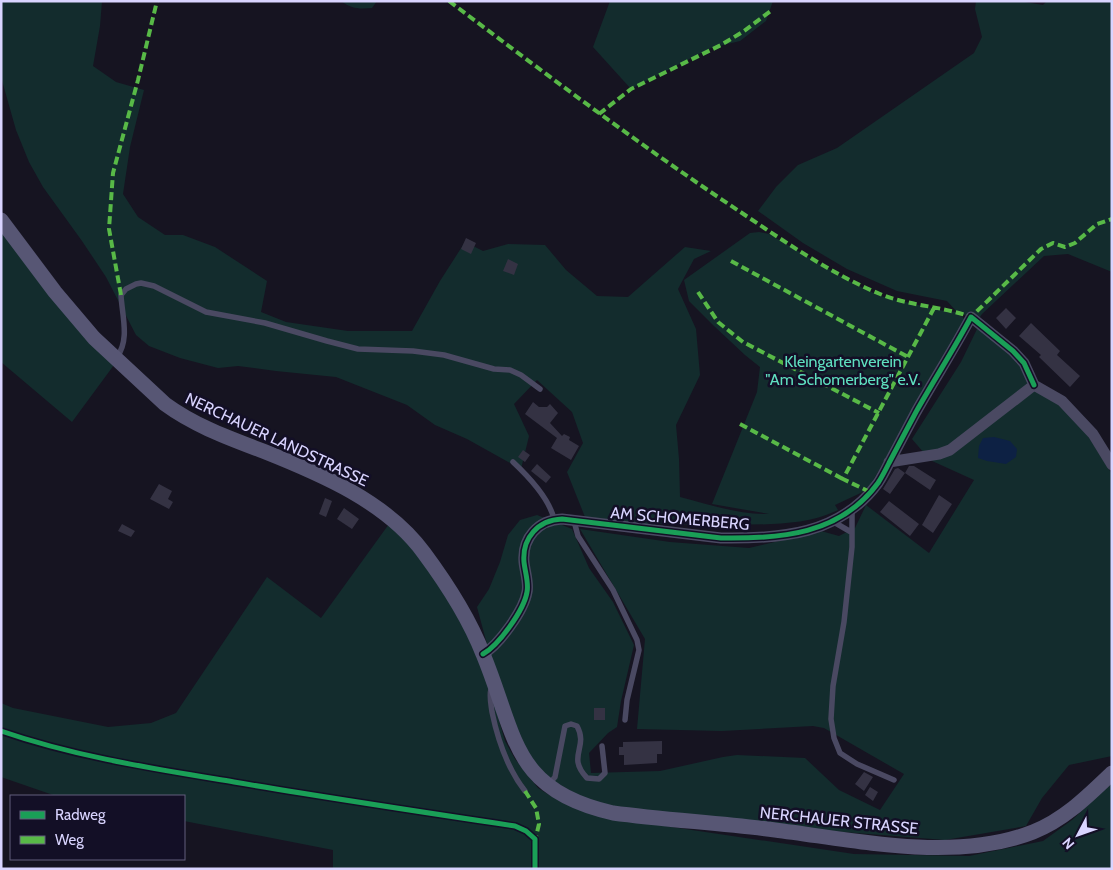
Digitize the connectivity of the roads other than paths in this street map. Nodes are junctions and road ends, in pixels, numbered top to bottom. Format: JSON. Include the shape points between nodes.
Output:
{"nodes":[{"id":1,"x":1,"y":220,"type":"edge"},
{"id":2,"x":116,"y":359,"type":"junction"},
{"id":3,"x":1034,"y":385,"type":"junction"},
{"id":4,"x":540,"y":389,"type":"dead end"},
{"id":5,"x":513,"y":462,"type":"dead end"},
{"id":6,"x":889,"y":462,"type":"junction"},
{"id":7,"x":1112,"y":465,"type":"edge"},
{"id":8,"x":852,"y":509,"type":"junction"},
{"id":9,"x":554,"y":520,"type":"junction"},
{"id":10,"x":574,"y":521,"type":"junction"},
{"id":11,"x":832,"y":521,"type":"junction"},
{"id":12,"x":851,"y":532,"type":"junction"},
{"id":13,"x":483,"y":654,"type":"junction"},
{"id":14,"x":496,"y":685,"type":"junction"},
{"id":15,"x":625,"y":720,"type":"dead end"},
{"id":16,"x":602,"y":746,"type":"dead end"},
{"id":17,"x":1112,"y":773,"type":"edge"},
{"id":18,"x":894,"y":780,"type":"dead end"},
{"id":19,"x":548,"y":786,"type":"junction"},
{"id":20,"x":525,"y":791,"type":"dead end"}],
"edges":[{"from":1,"to":2,"type":"main road","name":"NERCHAUER LANDSTRASSE","via":[[75,317]]},
{"from":2,"to":4,"type":"lane","via":[[125,333],[121,295],[126,289],[141,283],[154,286],[206,312],[265,323],[358,349],[444,355],[494,369],[510,370]]},
{"from":2,"to":13,"type":"main road","name":"NERCHAUER LANDSTRASSE","via":[[165,404],[193,422],[320,476],[357,495],[397,522],[437,570],[473,630]]},
{"from":3,"to":6,"type":"street","via":[[950,450]]},
{"from":3,"to":6,"type":"street","name":"AM SCHOMERBERG","via":[[1024,363],[1013,351],[971,317]]},
{"from":3,"to":7,"type":"street","via":[[1069,408],[1093,434]]},
{"from":5,"to":9,"type":"lane","via":[[546,501]]},
{"from":6,"to":8,"type":"street","name":"AM SCHOMERBERG","via":[[879,481]]},
{"from":8,"to":11,"type":"street","name":"AM SCHOMERBERG"},
{"from":8,"to":12,"type":"lane"},
{"from":9,"to":10,"type":"street","name":"AM SCHOMERBERG"},
{"from":9,"to":13,"type":"street","via":[[540,525],[526,543],[527,592],[500,640]]},
{"from":10,"to":11,"type":"street","name":"AM SCHOMERBERG","via":[[721,538],[785,536]]},
{"from":10,"to":15,"type":"lane","via":[[578,536],[613,590],[638,640],[639,650]]},
{"from":11,"to":12,"type":"lane"},
{"from":12,"to":18,"type":"lane","via":[[844,622],[833,686],[834,738],[840,753]]},
{"from":13,"to":14,"type":"main road","name":"NERCHAUER STRASSE"},
{"from":14,"to":19,"type":"main road","name":"NERCHAUER STRASSE","via":[[518,748],[531,769]]},
{"from":14,"to":20,"type":"lane","via":[[490,692],[496,735],[512,772]]},
{"from":16,"to":19,"type":"lane","via":[[605,773],[599,779],[587,778],[577,761],[582,735],[577,726],[565,726],[555,777]]},
{"from":17,"to":19,"type":"main road","name":"NERCHAUER STRASSE","via":[[1074,808],[1034,832],[994,842],[940,847],[853,841],[613,813],[592,808]]}]}
